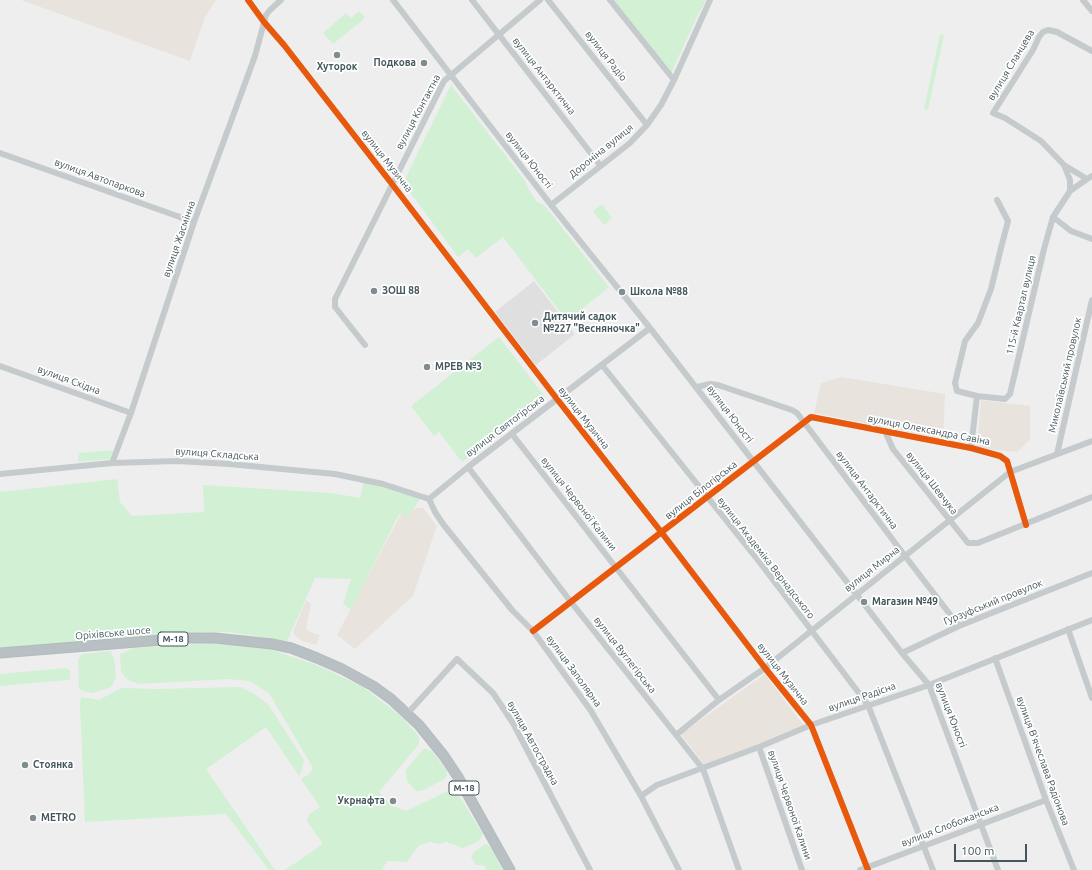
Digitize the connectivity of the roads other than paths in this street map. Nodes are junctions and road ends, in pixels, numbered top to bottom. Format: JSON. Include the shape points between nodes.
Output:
{"nodes":[{"id":1,"x":248,"y":0,"type":"edge"},
{"id":2,"x":281,"y":0,"type":"edge"},
{"id":3,"x":393,"y":0,"type":"edge"},
{"id":4,"x":472,"y":0,"type":"edge"},
{"id":5,"x":540,"y":0,"type":"edge"},
{"id":6,"x":548,"y":0,"type":"edge"},
{"id":7,"x":610,"y":0,"type":"edge"},
{"id":8,"x":710,"y":0,"type":"edge"},
{"id":9,"x":1082,"y":0,"type":"edge"},
{"id":10,"x":1092,"y":11,"type":"edge"},
{"id":11,"x":264,"y":22,"type":"junction"},
{"id":12,"x":499,"y":34,"type":"junction"},
{"id":13,"x":1092,"y":51,"type":"edge"},
{"id":14,"x":450,"y":74,"type":"junction"},
{"id":15,"x":674,"y":80,"type":"junction"},
{"id":16,"x":647,"y":125,"type":"junction"},
{"id":17,"x":0,"y":153,"type":"edge"},
{"id":18,"x":600,"y":165,"type":"junction"},
{"id":19,"x":1064,"y":165,"type":"junction"},
{"id":20,"x":1090,"y":177,"type":"edge"},
{"id":21,"x":392,"y":184,"type":"junction"},
{"id":22,"x":1070,"y":191,"type":"junction"},
{"id":23,"x":997,"y":200,"type":"dead end"},
{"id":24,"x":551,"y":205,"type":"junction"},
{"id":25,"x":1053,"y":217,"type":"junction"},
{"id":26,"x":194,"y":222,"type":"junction"},
{"id":27,"x":1092,"y":240,"type":"edge"},
{"id":28,"x":1092,"y":300,"type":"edge"},
{"id":29,"x":650,"y":328,"type":"junction"},
{"id":30,"x":365,"y":345,"type":"dead end"},
{"id":31,"x":602,"y":365,"type":"junction"},
{"id":32,"x":0,"y":366,"type":"edge"},
{"id":33,"x":697,"y":387,"type":"junction"},
{"id":34,"x":977,"y":396,"type":"junction"},
{"id":35,"x":557,"y":399,"type":"junction"},
{"id":36,"x":131,"y":413,"type":"junction"},
{"id":37,"x":804,"y":422,"type":"junction"},
{"id":38,"x":885,"y":431,"type":"junction"},
{"id":39,"x":512,"y":434,"type":"junction"},
{"id":40,"x":1092,"y":441,"type":"edge"},
{"id":41,"x":972,"y":448,"type":"junction"},
{"id":42,"x":1057,"y":454,"type":"junction"},
{"id":43,"x":754,"y":461,"type":"junction"},
{"id":44,"x":112,"y":463,"type":"junction"},
{"id":45,"x":468,"y":467,"type":"junction"},
{"id":46,"x":1010,"y":472,"type":"junction"},
{"id":47,"x":0,"y":474,"type":"edge"},
{"id":48,"x":707,"y":498,"type":"junction"},
{"id":49,"x":1092,"y":498,"type":"edge"},
{"id":50,"x":429,"y":499,"type":"junction"},
{"id":51,"x":950,"y":522,"type":"junction"},
{"id":52,"x":1026,"y":525,"type":"junction"},
{"id":53,"x":662,"y":533,"type":"junction"},
{"id":54,"x":904,"y":556,"type":"junction"},
{"id":55,"x":616,"y":568,"type":"junction"},
{"id":56,"x":1092,"y":572,"type":"edge"},
{"id":57,"x":857,"y":594,"type":"junction"},
{"id":58,"x":571,"y":602,"type":"junction"},
{"id":59,"x":1092,"y":620,"type":"edge"},
{"id":60,"x":959,"y":626,"type":"junction"},
{"id":61,"x":1068,"y":629,"type":"junction"},
{"id":62,"x":533,"y":631,"type":"junction"},
{"id":63,"x":811,"y":631,"type":"junction"},
{"id":64,"x":0,"y":653,"type":"edge"},
{"id":65,"x":902,"y":653,"type":"junction"},
{"id":66,"x":995,"y":658,"type":"junction"},
{"id":67,"x":765,"y":668,"type":"junction"},
{"id":68,"x":929,"y":684,"type":"junction"},
{"id":69,"x":1092,"y":698,"type":"edge"},
{"id":70,"x":719,"y":700,"type":"junction"},
{"id":71,"x":868,"y":704,"type":"junction"},
{"id":72,"x":407,"y":714,"type":"junction"},
{"id":73,"x":811,"y":725,"type":"junction"},
{"id":74,"x":676,"y":735,"type":"junction"},
{"id":75,"x":759,"y":747,"type":"junction"},
{"id":76,"x":703,"y":769,"type":"junction"},
{"id":77,"x":641,"y":796,"type":"junction"},
{"id":78,"x":1046,"y":800,"type":"junction"},
{"id":79,"x":981,"y":824,"type":"junction"},
{"id":80,"x":924,"y":846,"type":"junction"},
{"id":81,"x":865,"y":869,"type":"edge"},
{"id":82,"x":510,"y":870,"type":"edge"},
{"id":83,"x":590,"y":870,"type":"edge"},
{"id":84,"x":679,"y":870,"type":"edge"},
{"id":85,"x":739,"y":870,"type":"edge"},
{"id":86,"x":802,"y":870,"type":"edge"},
{"id":87,"x":933,"y":870,"type":"edge"},
{"id":88,"x":998,"y":870,"type":"edge"},
{"id":89,"x":1074,"y":870,"type":"edge"}],
"edges":[{"from":1,"to":11,"type":"street","name":"вулиця Музична"},
{"from":2,"to":11,"type":"street","name":"вулиця Жасмінна","via":[[266,15]]},
{"from":3,"to":14,"type":"street","name":"вулиця Юності"},
{"from":4,"to":12,"type":"street","name":"вулиця Антарктична"},
{"from":5,"to":12,"type":"street","name":"вулиця Контактна"},
{"from":6,"to":16,"type":"street","name":"вулиця Радіо"},
{"from":7,"to":15,"type":"street"},
{"from":8,"to":15,"type":"street","name":"Дороніна вулиця"},
{"from":9,"to":10,"type":"street"},
{"from":11,"to":21,"type":"street","name":"вулиця Музична"},
{"from":11,"to":26,"type":"street","name":"вулиця Жасмінна","via":[[255,56]]},
{"from":12,"to":14,"type":"street","name":"вулиця Контактна"},
{"from":12,"to":18,"type":"street","name":"вулиця Антарктична"},
{"from":13,"to":19,"type":"street","name":"вулиця Сланцева","via":[[1057,32],[1043,32],[993,113],[1041,141]]},
{"from":14,"to":21,"type":"street","name":"вулиця Контактна","via":[[444,80]]},
{"from":14,"to":24,"type":"street","name":"вулиця Юності"},
{"from":15,"to":16,"type":"street","name":"Дороніна вулиця"},
{"from":16,"to":18,"type":"street","name":"Дороніна вулиця","via":[[630,143]]},
{"from":17,"to":26,"type":"street","name":"вулиця Автопаркова"},
{"from":18,"to":24,"type":"street","name":"Дороніна вулиця"},
{"from":19,"to":20,"type":"street","name":"вулиця Сланцева"},
{"from":19,"to":22,"type":"street","via":[[1070,180]]},
{"from":20,"to":22,"type":"street","name":"115-й Квартал вулиця"},
{"from":21,"to":30,"type":"street","name":"вулиця Контактна","via":[[334,302],[335,307]]},
{"from":21,"to":35,"type":"street","name":"вулиця Музична"},
{"from":22,"to":25,"type":"street","name":"115-й Квартал вулиця"},
{"from":23,"to":34,"type":"street","name":"115-й Квартал вулиця","via":[[1008,221],[1002,248],[991,289],[978,323],[965,341],[955,383],[957,391]]},
{"from":24,"to":29,"type":"street","name":"вулиця Юності"},
{"from":25,"to":27,"type":"street","via":[[1071,231]]},
{"from":25,"to":34,"type":"street","name":"115-й Квартал вулиця","via":[[1010,394],[1005,399]]},
{"from":26,"to":36,"type":"street","name":"вулиця Жасмінна"},
{"from":28,"to":42,"type":"street","name":"Миколаївський провулок"},
{"from":29,"to":31,"type":"street","name":"вулиця Святогірська"},
{"from":29,"to":33,"type":"street","name":"вулиця Юності"},
{"from":31,"to":35,"type":"street","name":"вулиця Святогірська"},
{"from":31,"to":48,"type":"street","name":"вулиця Академіка Вернадського"},
{"from":32,"to":36,"type":"street","name":"вулиця Східна"},
{"from":33,"to":37,"type":"street","via":[[718,385],[792,410]]},
{"from":33,"to":43,"type":"street","name":"вулиця Юності"},
{"from":34,"to":41,"type":"street"},
{"from":35,"to":39,"type":"street","name":"вулиця Святогірська"},
{"from":35,"to":53,"type":"street","name":"вулиця Музична"},
{"from":36,"to":44,"type":"street","name":"вулиця Жасмінна"},
{"from":37,"to":38,"type":"street","name":"вулиця Олександра Савіна","via":[[811,417]]},
{"from":37,"to":43,"type":"street","name":"вулиця Білогірська"},
{"from":37,"to":54,"type":"street","name":"вулиця Антарктична"},
{"from":38,"to":41,"type":"street","name":"вулиця Олександра Савіна"},
{"from":38,"to":51,"type":"street","name":"вулиця Шевчука","via":[[893,449]]},
{"from":39,"to":45,"type":"street","name":"вулиця Святогірська"},
{"from":39,"to":55,"type":"street","name":"вулиця Червоної Калини"},
{"from":40,"to":42,"type":"street","name":"вулиця Мирна"},
{"from":41,"to":46,"type":"street","name":"вулиця Олександра Савіна","via":[[1000,456],[1007,461]]},
{"from":42,"to":46,"type":"street","name":"вулиця Мирна"},
{"from":43,"to":48,"type":"street","name":"вулиця Білогірська"},
{"from":43,"to":57,"type":"street","name":"вулиця Юності"},
{"from":44,"to":47,"type":"street","name":"вулиця Складська"},
{"from":44,"to":50,"type":"street","name":"вулиця Складська","via":[[177,461],[335,474],[383,484]]},
{"from":45,"to":50,"type":"street","name":"вулиця Святогірська"},
{"from":45,"to":58,"type":"street","name":"вулиця Вуглегірська"},
{"from":46,"to":51,"type":"street","name":"вулиця Мирна"},
{"from":46,"to":52,"type":"street","name":"вулиця Олександра Савіна"},
{"from":48,"to":53,"type":"street","name":"вулиця Білогірська"},
{"from":48,"to":63,"type":"street","name":"вулиця Академіка Вернадського"},
{"from":49,"to":52,"type":"street"},
{"from":50,"to":62,"type":"street","name":"вулиця Заполярна","via":[[442,524],[463,551]]},
{"from":51,"to":52,"type":"street","name":"вулиця Шевчука","via":[[968,543],[973,544]]},
{"from":51,"to":54,"type":"street","name":"вулиця Мирна"},
{"from":53,"to":55,"type":"street","name":"вулиця Білогірська"},
{"from":53,"to":67,"type":"street","name":"вулиця Музична"},
{"from":54,"to":57,"type":"street","name":"вулиця Мирна"},
{"from":54,"to":60,"type":"street","name":"вулиця Антарктична"},
{"from":55,"to":58,"type":"street","name":"вулиця Білогірська"},
{"from":55,"to":70,"type":"street","name":"вулиця Червоної Калини"},
{"from":56,"to":60,"type":"street","name":"Гурзуфський провулок"},
{"from":57,"to":63,"type":"street","name":"вулиця Мирна"},
{"from":57,"to":65,"type":"street","name":"вулиця Юності"},
{"from":58,"to":62,"type":"street","name":"вулиця Білогірська"},
{"from":58,"to":74,"type":"street","name":"вулиця Вуглегірська"},
{"from":59,"to":61,"type":"street","name":"вулиця Радісна"},
{"from":60,"to":65,"type":"street","name":"Гурзуфський провулок"},
{"from":61,"to":66,"type":"street","name":"вулиця Радісна"},
{"from":61,"to":69,"type":"street"},
{"from":62,"to":77,"type":"street","name":"вулиця Заполярна","via":[[591,711]]},
{"from":63,"to":67,"type":"street","name":"вулиця Мирна"},
{"from":63,"to":71,"type":"street","name":"вулиця Академіка Вернадського"},
{"from":64,"to":72,"type":"highway","name":"Оріхівське шосе","number":"М-18","via":[[187,638],[252,641],[291,648],[342,669],[373,686]]},
{"from":65,"to":68,"type":"street","name":"вулиця Юності"},
{"from":66,"to":68,"type":"street","name":"вулиця Радісна"},
{"from":66,"to":78,"type":"street","name":"вулиця В'ячеслава Радіонова"},
{"from":67,"to":70,"type":"street","name":"вулиця Мирна"},
{"from":67,"to":73,"type":"street","name":"вулиця Музична"},
{"from":68,"to":71,"type":"street","name":"вулиця Радісна"},
{"from":68,"to":79,"type":"street","name":"вулиця Юності"},
{"from":70,"to":74,"type":"street","name":"вулиця Мирна"},
{"from":71,"to":73,"type":"street","name":"вулиця Радісна"},
{"from":71,"to":80,"type":"street","name":"вулиця Академіка Вернадського"},
{"from":72,"to":82,"type":"highway","number":"М-18","via":[[429,737],[458,776]]},
{"from":72,"to":83,"type":"street","name":"вулиця Автострадна","via":[[457,659],[493,693],[513,722]]},
{"from":73,"to":75,"type":"street","name":"вулиця Радісна"},
{"from":73,"to":81,"type":"street","name":"вулиця Музична"},
{"from":74,"to":76,"type":"street","name":"вулиця Вуглегірська"},
{"from":75,"to":76,"type":"street","name":"вулиця Радісна"},
{"from":75,"to":86,"type":"street","name":"вулиця Червоної Калини"},
{"from":76,"to":77,"type":"street","name":"вулиця Радісна","via":[[657,786]]},
{"from":76,"to":85,"type":"street","name":"вулиця Вуглегірська"},
{"from":77,"to":84,"type":"street","name":"вулиця Заполярна"},
{"from":78,"to":79,"type":"street","name":"вулиця Слобожанська"},
{"from":78,"to":89,"type":"street","name":"вулиця В'ячеслава Радіонова"},
{"from":79,"to":80,"type":"street","name":"вулиця Слобожанська"},
{"from":79,"to":88,"type":"street","name":"вулиця Юності"},
{"from":80,"to":81,"type":"street","name":"вулиця Слобожанська"},
{"from":80,"to":87,"type":"street","name":"вулиця Академіка Вернадського"}]}
